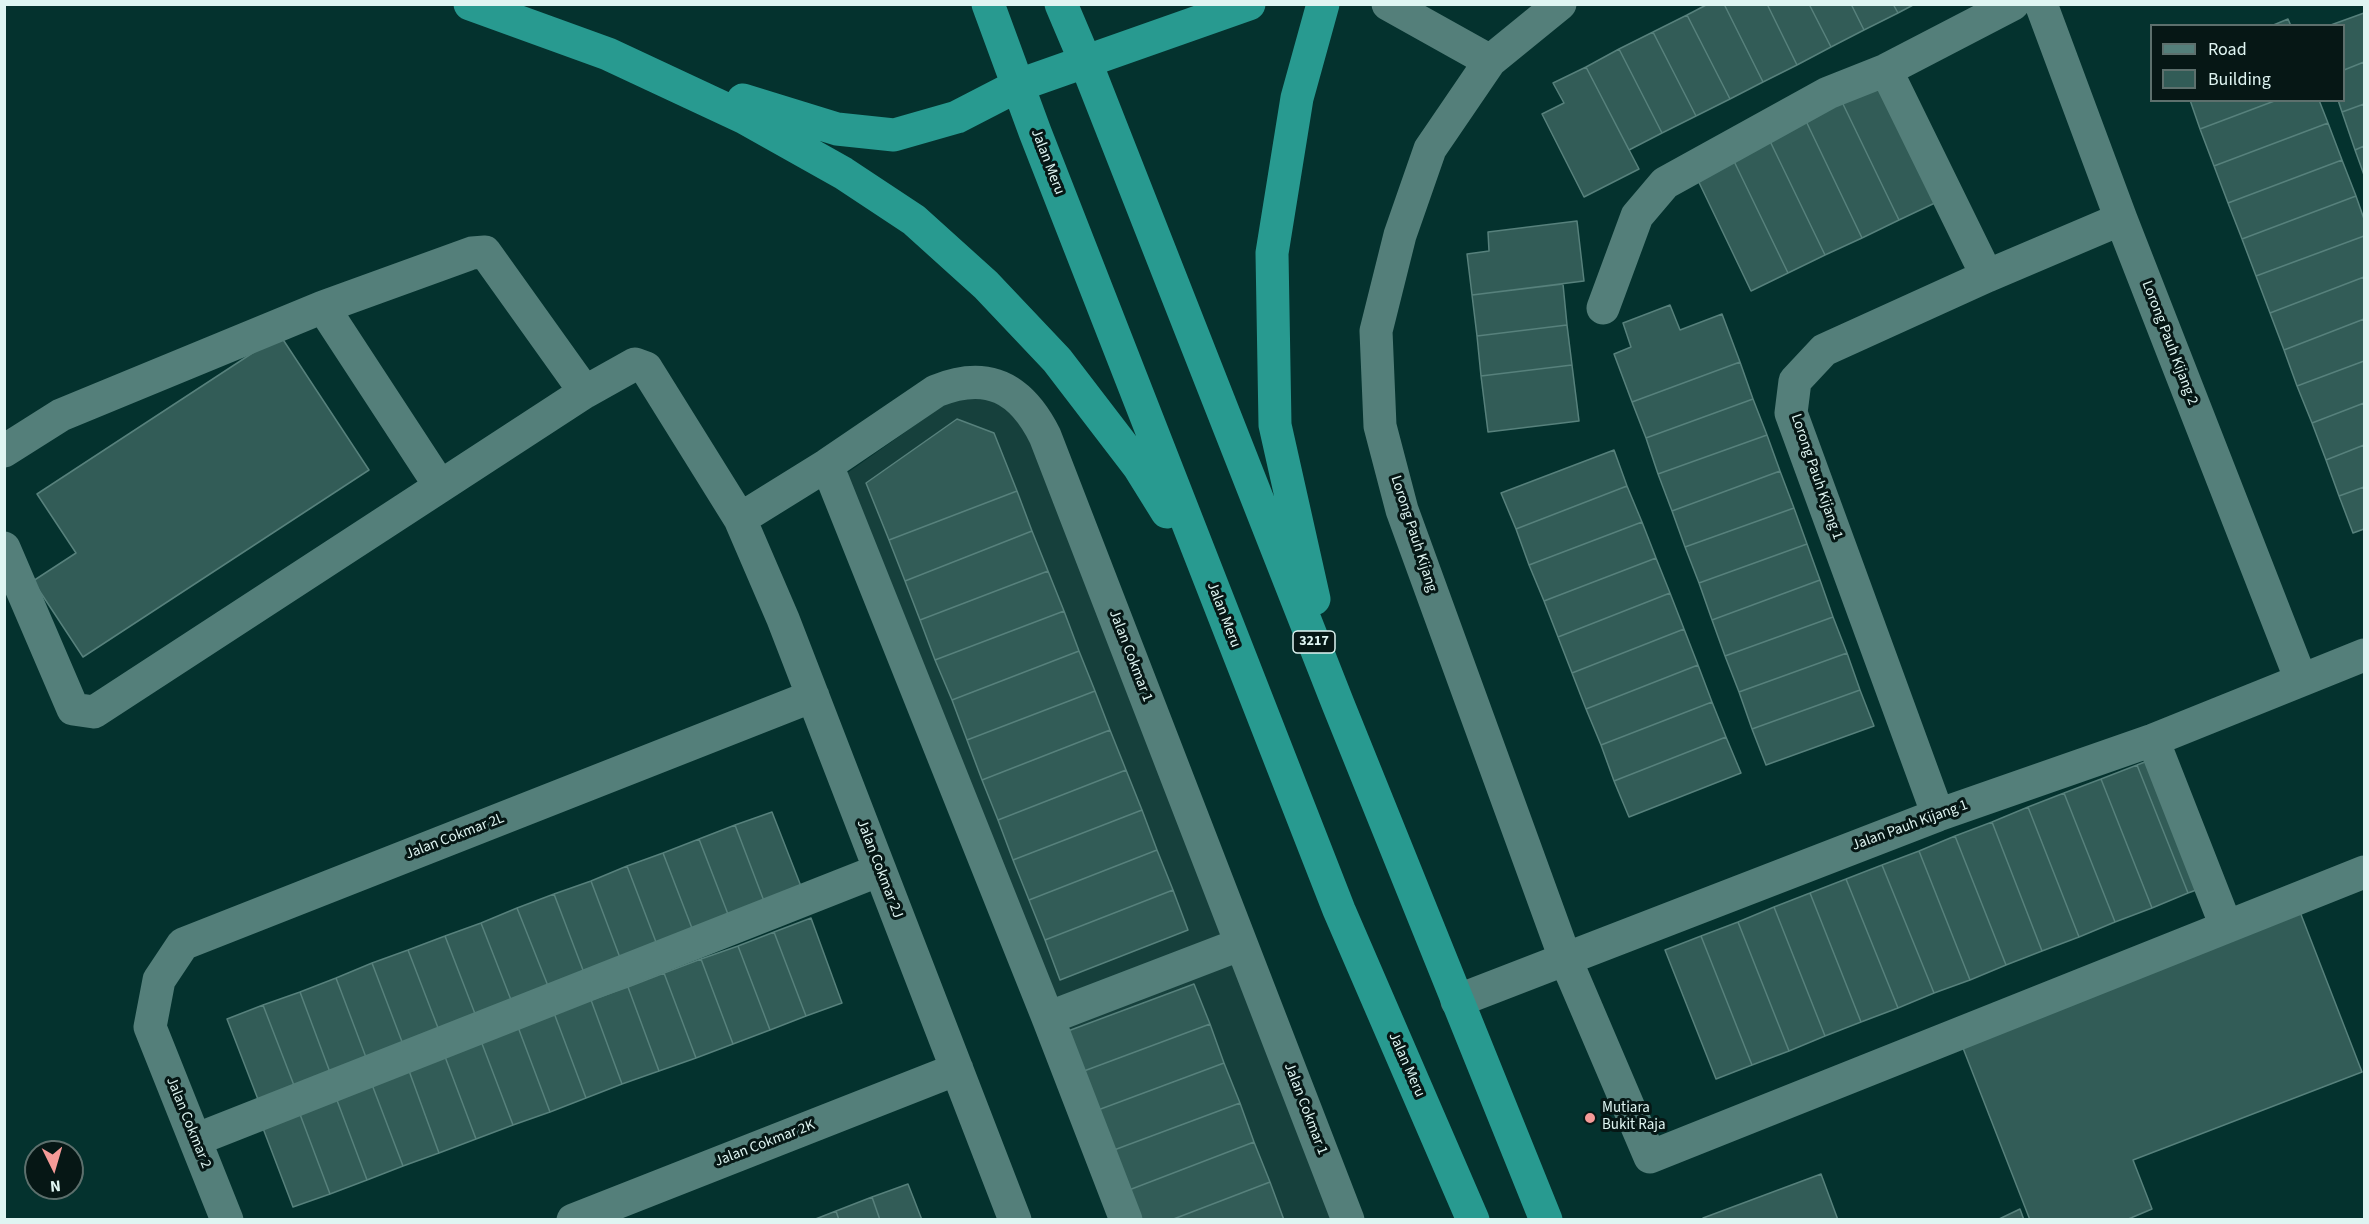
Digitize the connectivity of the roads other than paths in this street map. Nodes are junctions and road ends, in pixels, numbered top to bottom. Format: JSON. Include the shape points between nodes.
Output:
{"nodes":[{"id":1,"x":470,"y":4,"type":"edge"},
{"id":2,"x":988,"y":4,"type":"edge"},
{"id":3,"x":1061,"y":4,"type":"edge"},
{"id":4,"x":1249,"y":4,"type":"edge"},
{"id":5,"x":1323,"y":4,"type":"edge"},
{"id":6,"x":1388,"y":4,"type":"edge"},
{"id":7,"x":1560,"y":4,"type":"edge"},
{"id":8,"x":2013,"y":4,"type":"edge"},
{"id":9,"x":2041,"y":4,"type":"edge"},
{"id":10,"x":608,"y":54,"type":"junction"},
{"id":11,"x":1490,"y":61,"type":"junction"},
{"id":12,"x":1086,"y":63,"type":"junction"},
{"id":13,"x":1886,"y":70,"type":"junction"},
{"id":14,"x":1019,"y":86,"type":"junction"},
{"id":15,"x":2121,"y":219,"type":"junction"},
{"id":16,"x":1987,"y":276,"type":"junction"},
{"id":17,"x":322,"y":307,"type":"junction"},
{"id":18,"x":1603,"y":308,"type":"dead end"},
{"id":19,"x":585,"y":392,"type":"junction"},
{"id":20,"x":4,"y":451,"type":"edge"},
{"id":21,"x":827,"y":465,"type":"junction"},
{"id":22,"x":440,"y":486,"type":"junction"},
{"id":23,"x":740,"y":519,"type":"junction"},
{"id":24,"x":4,"y":548,"type":"edge"},
{"id":25,"x":1210,"y":583,"type":"junction"},
{"id":26,"x":2364,"y":655,"type":"edge"},
{"id":27,"x":2301,"y":680,"type":"junction"},
{"id":28,"x":813,"y":696,"type":"junction"},
{"id":29,"x":1338,"y":704,"type":"junction"},
{"id":30,"x":2153,"y":740,"type":"junction"},
{"id":31,"x":1938,"y":815,"type":"junction"},
{"id":32,"x":880,"y":870,"type":"junction"},
{"id":33,"x":2364,"y":872,"type":"edge"},
{"id":34,"x":2226,"y":926,"type":"junction"},
{"id":35,"x":1241,"y":944,"type":"junction"},
{"id":36,"x":1565,"y":958,"type":"junction"},
{"id":37,"x":1457,"y":1001,"type":"junction"},
{"id":38,"x":1048,"y":1018,"type":"junction"},
{"id":39,"x":150,"y":1027,"type":"joint"},
{"id":40,"x":957,"y":1069,"type":"junction"},
{"id":41,"x":195,"y":1140,"type":"junction"},
{"id":42,"x":227,"y":1220,"type":"edge"},
{"id":43,"x":573,"y":1220,"type":"edge"},
{"id":44,"x":1015,"y":1220,"type":"edge"},
{"id":45,"x":1126,"y":1220,"type":"edge"},
{"id":46,"x":1348,"y":1220,"type":"edge"},
{"id":47,"x":1473,"y":1220,"type":"edge"},
{"id":48,"x":1546,"y":1220,"type":"edge"}],
"edges":[{"from":1,"to":10,"type":"highway"},
{"from":2,"to":14,"type":"highway","name":"Jalan Meru"},
{"from":3,"to":12,"type":"highway","number":"3217"},
{"from":4,"to":12,"type":"highway"},
{"from":5,"to":29,"type":"highway","via":[[1297,98],[1272,253],[1275,424]]},
{"from":6,"to":11,"type":"street"},
{"from":7,"to":11,"type":"street","name":"Lorong Pauh Kijang"},
{"from":8,"to":13,"type":"street"},
{"from":9,"to":15,"type":"street","name":"Lorong Pauh Kijang 2"},
{"from":10,"to":14,"type":"highway","via":[[837,129],[894,135],[957,117]]},
{"from":10,"to":25,"type":"highway","via":[[745,118],[843,173],[914,220],[986,285],[1058,360],[1139,467]]},
{"from":11,"to":36,"type":"street","name":"Lorong Pauh Kijang","via":[[1431,149],[1400,235],[1376,331],[1380,426],[1402,510]]},
{"from":12,"to":14,"type":"highway"},
{"from":12,"to":29,"type":"highway","number":"3217"},
{"from":13,"to":16,"type":"street"},
{"from":13,"to":18,"type":"street","via":[[1828,93],[1665,183],[1637,216]]},
{"from":14,"to":25,"type":"highway","name":"Jalan Meru"},
{"from":15,"to":16,"type":"street","name":"Lorong Pauh Kijang 1"},
{"from":15,"to":27,"type":"street","name":"Lorong Pauh Kijang 2"},
{"from":16,"to":31,"type":"street","name":"Lorong Pauh Kijang 1","via":[[1824,350],[1795,381],[1791,413]]},
{"from":17,"to":19,"type":"street","via":[[472,253],[485,252]]},
{"from":17,"to":20,"type":"street","via":[[61,415]]},
{"from":17,"to":22,"type":"street"},
{"from":19,"to":22,"type":"street","name":"Jalan Cokmar 2J"},
{"from":19,"to":23,"type":"street","name":"Jalan Cokmar 2J","via":[[635,364],[646,368]]},
{"from":21,"to":23,"type":"street","name":"Jalan Cokmar 1"},
{"from":21,"to":35,"type":"street","name":"Jalan Cokmar 1","via":[[936,391],[951,385],[995,383],[1025,404],[1045,435]]},
{"from":21,"to":38,"type":"street"},
{"from":22,"to":24,"type":"street","name":"Jalan Cokmar 2J","via":[[94,712],[73,709]]},
{"from":23,"to":28,"type":"street","name":"Jalan Cokmar 2J"},
{"from":25,"to":47,"type":"highway","name":"Jalan Meru","via":[[1339,910]]},
{"from":26,"to":27,"type":"street","name":"Jalan Pauh Kijang 1"},
{"from":27,"to":30,"type":"street","name":"Jalan Pauh Kijang 1"},
{"from":28,"to":32,"type":"street","name":"Jalan Cokmar 2J"},
{"from":28,"to":39,"type":"street","name":"Jalan Cokmar 2L","via":[[183,944],[159,980]]},
{"from":29,"to":37,"type":"highway","number":"3217"},
{"from":30,"to":31,"type":"street","name":"Jalan Pauh Kijang 1"},
{"from":30,"to":34,"type":"street"},
{"from":31,"to":36,"type":"street","name":"Jalan Pauh Kijang 1"},
{"from":32,"to":40,"type":"street","name":"Jalan Cokmar 2J"},
{"from":32,"to":41,"type":"street"},
{"from":33,"to":34,"type":"street"},
{"from":34,"to":36,"type":"street","name":"Lorong Pauh Kijang","via":[[1650,1156]]},
{"from":35,"to":38,"type":"street"},
{"from":35,"to":46,"type":"street","name":"Jalan Cokmar 1"},
{"from":36,"to":37,"type":"street","name":"Jalan Pauh Kijang 1"},
{"from":37,"to":48,"type":"highway","number":"3217"},
{"from":38,"to":45,"type":"street"},
{"from":39,"to":41,"type":"street","name":"Jalan Cokmar 2"},
{"from":40,"to":43,"type":"street","name":"Jalan Cokmar 2K"},
{"from":40,"to":44,"type":"street","name":"Jalan Cokmar 2J"},
{"from":41,"to":42,"type":"street","name":"Jalan Cokmar 2"}]}
